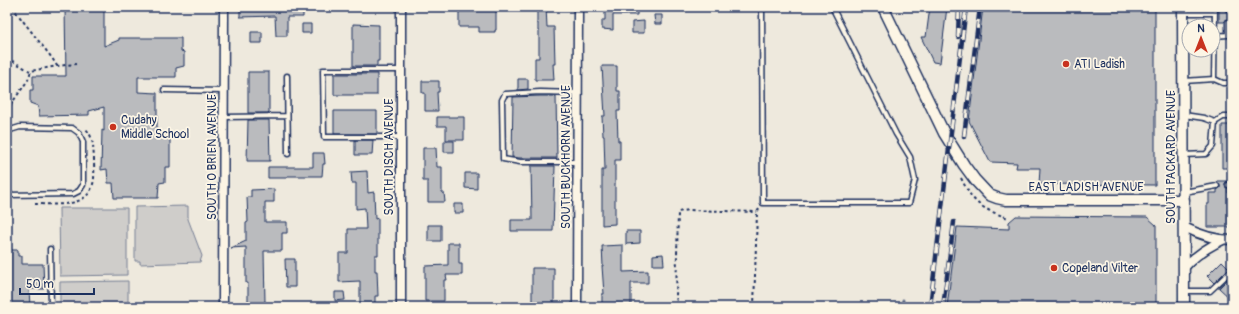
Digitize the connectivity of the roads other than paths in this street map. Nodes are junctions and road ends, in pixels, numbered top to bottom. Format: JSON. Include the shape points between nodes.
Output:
{"nodes":[{"id":1,"x":224,"y":7,"type":"edge"},
{"id":2,"x":401,"y":7,"type":"edge"},
{"id":3,"x":578,"y":7,"type":"edge"},
{"id":4,"x":762,"y":7,"type":"edge"},
{"id":5,"x":832,"y":7,"type":"edge"},
{"id":6,"x":883,"y":7,"type":"edge"},
{"id":7,"x":1215,"y":7,"type":"edge"},
{"id":8,"x":1183,"y":10,"type":"edge"},
{"id":9,"x":1215,"y":13,"type":"junction"},
{"id":10,"x":1215,"y":18,"type":"edge"},
{"id":11,"x":1228,"y":22,"type":"dead end"},
{"id":12,"x":1221,"y":36,"type":"edge"},
{"id":13,"x":1184,"y":58,"type":"edge"},
{"id":14,"x":1214,"y":58,"type":"edge"},
{"id":15,"x":401,"y":70,"type":"junction"},
{"id":16,"x":287,"y":76,"type":"dead end"},
{"id":17,"x":1214,"y":79,"type":"junction"},
{"id":18,"x":1183,"y":81,"type":"junction"},
{"id":19,"x":1232,"y":83,"type":"edge"},
{"id":20,"x":164,"y":90,"type":"dead end"},
{"id":21,"x":224,"y":91,"type":"junction"},
{"id":22,"x":578,"y":93,"type":"junction"},
{"id":23,"x":1183,"y":115,"type":"junction"},
{"id":24,"x":287,"y":116,"type":"junction"},
{"id":25,"x":224,"y":117,"type":"junction"},
{"id":26,"x":1232,"y":117,"type":"edge"},
{"id":27,"x":1215,"y":122,"type":"junction"},
{"id":28,"x":7,"y":131,"type":"edge"},
{"id":29,"x":401,"y":137,"type":"junction"},
{"id":30,"x":288,"y":154,"type":"dead end"},
{"id":31,"x":1184,"y":155,"type":"junction"},
{"id":32,"x":577,"y":162,"type":"junction"},
{"id":33,"x":1217,"y":186,"type":"dead end"},
{"id":34,"x":7,"y":195,"type":"edge"},
{"id":35,"x":1184,"y":196,"type":"junction"},
{"id":36,"x":1184,"y":227,"type":"junction"},
{"id":37,"x":1228,"y":240,"type":"edge"},
{"id":38,"x":50,"y":249,"type":"dead end"},
{"id":39,"x":1184,"y":268,"type":"junction"},
{"id":40,"x":1232,"y":270,"type":"edge"},
{"id":41,"x":1184,"y":291,"type":"junction"},
{"id":42,"x":51,"y":307,"type":"edge"},
{"id":43,"x":223,"y":307,"type":"edge"},
{"id":44,"x":401,"y":307,"type":"edge"},
{"id":45,"x":578,"y":307,"type":"edge"},
{"id":46,"x":1184,"y":307,"type":"edge"}],
"edges":[{"from":1,"to":21,"type":"street","name":"SOUTH O BRIEN AVENUE"},
{"from":2,"to":15,"type":"street","name":"SOUTH DISCH AVENUE"},
{"from":3,"to":22,"type":"street","name":"SOUTH BUCKHORN AVENUE"},
{"from":4,"to":5,"type":"lane","via":[[763,203],[909,203],[915,180],[910,157]]},
{"from":6,"to":35,"type":"street","name":"EAST LADISH AVENUE","via":[[944,133],[975,180],[989,195],[1006,200]]},
{"from":7,"to":9,"type":"lane"},
{"from":8,"to":9,"type":"lane"},
{"from":9,"to":10,"type":"lane"},
{"from":11,"to":12,"type":"lane","via":[[1228,35]]},
{"from":13,"to":18,"type":"street","name":"SOUTH PACKARD AVENUE"},
{"from":14,"to":17,"type":"lane"},
{"from":15,"to":29,"type":"street","name":"SOUTH DISCH AVENUE"},
{"from":15,"to":29,"type":"lane","via":[[324,70],[324,137]]},
{"from":16,"to":24,"type":"lane"},
{"from":17,"to":18,"type":"lane"},
{"from":17,"to":19,"type":"lane"},
{"from":18,"to":23,"type":"street","name":"SOUTH PACKARD AVENUE"},
{"from":20,"to":21,"type":"lane"},
{"from":21,"to":25,"type":"street","name":"SOUTH O BRIEN AVENUE"},
{"from":22,"to":32,"type":"street","name":"SOUTH BUCKHORN AVENUE"},
{"from":22,"to":32,"type":"lane","via":[[505,94],[502,100],[503,159],[520,162]]},
{"from":23,"to":27,"type":"lane"},
{"from":23,"to":31,"type":"street","name":"SOUTH PACKARD AVENUE"},
{"from":24,"to":25,"type":"lane"},
{"from":24,"to":30,"type":"lane"},
{"from":25,"to":43,"type":"street","name":"SOUTH O BRIEN AVENUE"},
{"from":26,"to":27,"type":"lane","via":[[1223,117]]},
{"from":27,"to":31,"type":"lane","via":[[1213,146],[1206,154]]},
{"from":28,"to":34,"type":"lane","via":[[20,127],[72,128],[79,133],[83,142],[83,185],[73,194]]},
{"from":29,"to":44,"type":"street","name":"SOUTH DISCH AVENUE"},
{"from":31,"to":35,"type":"street","name":"SOUTH PACKARD AVENUE"},
{"from":32,"to":45,"type":"street","name":"SOUTH BUCKHORN AVENUE"},
{"from":33,"to":35,"type":"lane"},
{"from":35,"to":36,"type":"street","name":"SOUTH PACKARD AVENUE"},
{"from":36,"to":37,"type":"street","via":[[1200,234]]},
{"from":36,"to":39,"type":"street","name":"SOUTH PACKARD AVENUE"},
{"from":37,"to":39,"type":"street","via":[[1202,251]]},
{"from":38,"to":42,"type":"lane"},
{"from":39,"to":41,"type":"street","name":"SOUTH PACKARD AVENUE"},
{"from":40,"to":41,"type":"lane","via":[[1210,291]]},
{"from":41,"to":46,"type":"street","name":"SOUTH PACKARD AVENUE"}]}
